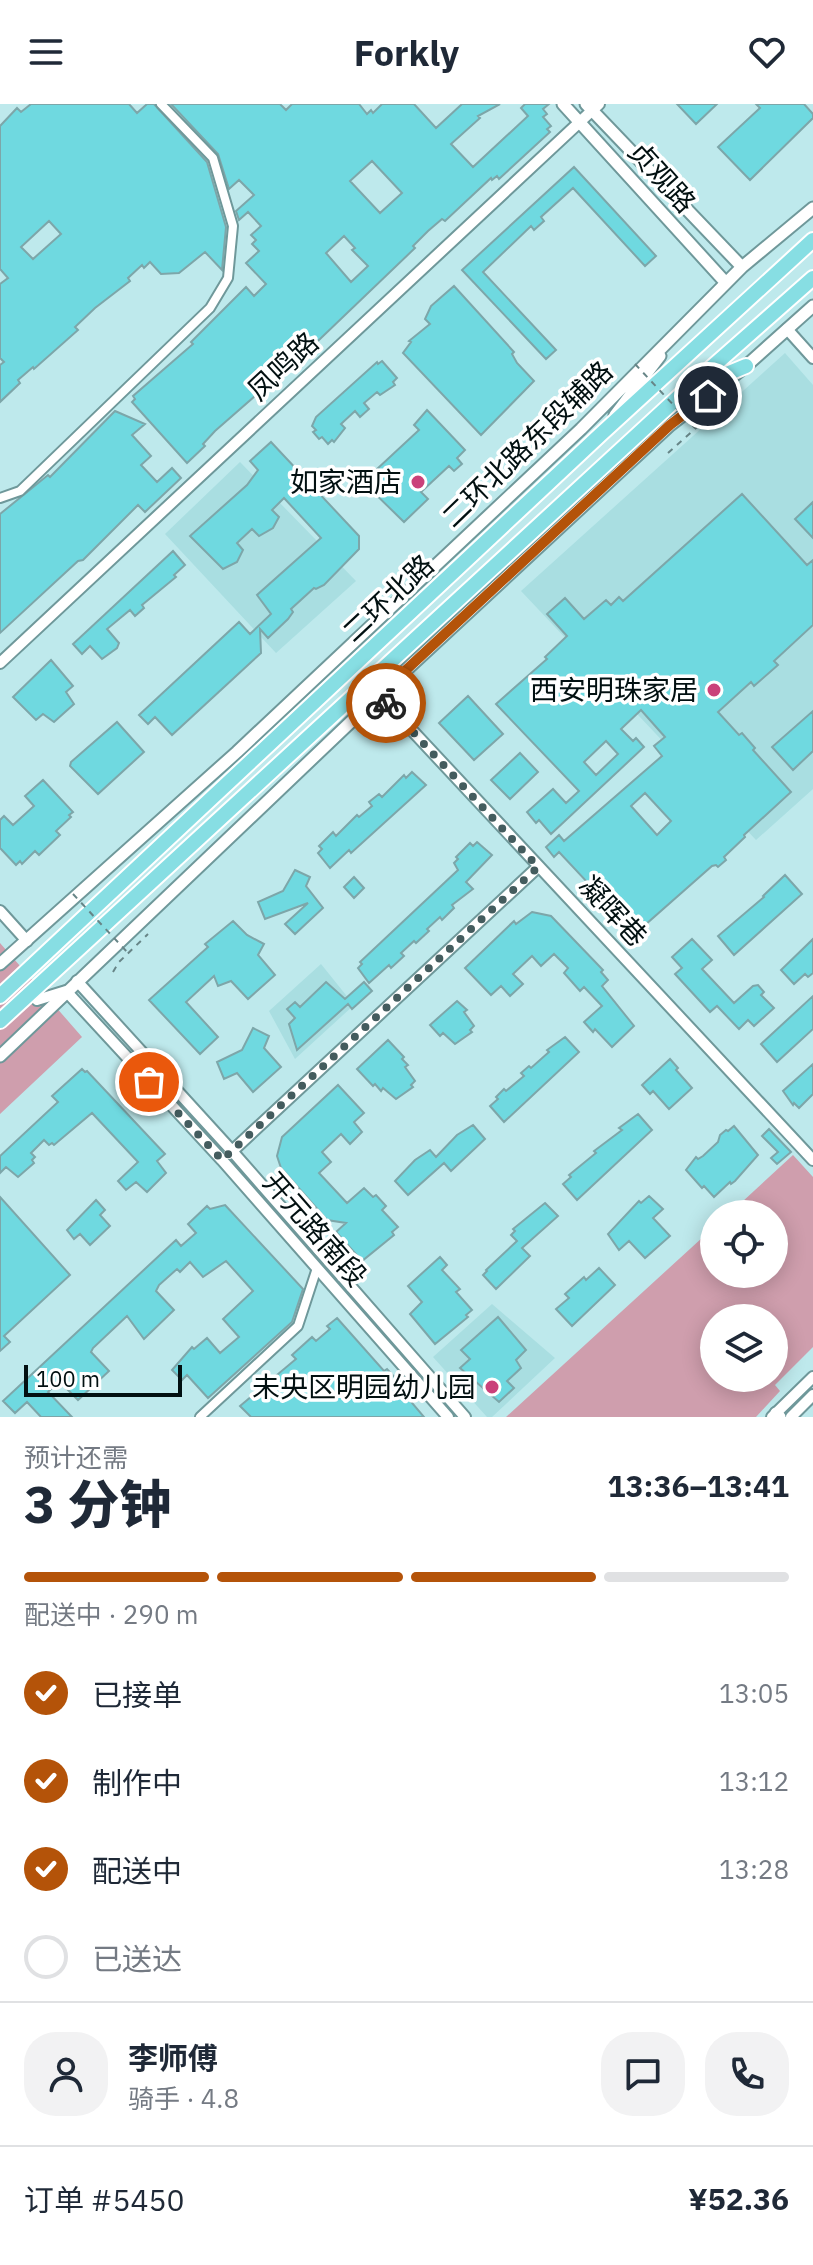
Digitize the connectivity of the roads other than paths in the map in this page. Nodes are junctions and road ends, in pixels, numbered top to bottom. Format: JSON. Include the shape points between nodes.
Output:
{"nodes":[{"id":1,"x":161,"y":104,"type":"edge"},
{"id":2,"x":563,"y":104,"type":"edge"},
{"id":3,"x":592,"y":106,"type":"edge"},
{"id":4,"x":580,"y":122,"type":"junction"},
{"id":5,"x":813,"y":209,"type":"edge"},
{"id":6,"x":813,"y":240,"type":"edge"},
{"id":7,"x":742,"y":267,"type":"junction"},
{"id":8,"x":813,"y":278,"type":"edge"},
{"id":9,"x":726,"y":283,"type":"junction"},
{"id":10,"x":813,"y":306,"type":"edge"},
{"id":11,"x":682,"y":327,"type":"junction"},
{"id":12,"x":787,"y":329,"type":"junction"},
{"id":13,"x":813,"y":358,"type":"edge"},
{"id":14,"x":746,"y":366,"type":"junction"},
{"id":15,"x":686,"y":390,"type":"junction"},
{"id":16,"x":601,"y":434,"type":"junction"},
{"id":17,"x":0,"y":498,"type":"edge"},
{"id":18,"x":0,"y":663,"type":"edge"},
{"id":19,"x":379,"y":695,"type":"junction"},
{"id":20,"x":538,"y":867,"type":"junction"},
{"id":21,"x":0,"y":911,"type":"edge"},
{"id":22,"x":27,"y":941,"type":"junction"},
{"id":23,"x":68,"y":957,"type":"junction"},
{"id":24,"x":0,"y":964,"type":"edge"},
{"id":25,"x":77,"y":981,"type":"junction"},
{"id":26,"x":66,"y":991,"type":"junction"},
{"id":27,"x":0,"y":996,"type":"edge"},
{"id":28,"x":37,"y":1000,"type":"junction"},
{"id":29,"x":0,"y":1021,"type":"edge"},
{"id":30,"x":0,"y":1035,"type":"edge"},
{"id":31,"x":0,"y":1056,"type":"edge"},
{"id":32,"x":232,"y":1151,"type":"junction"},
{"id":33,"x":222,"y":1160,"type":"junction"},
{"id":34,"x":813,"y":1160,"type":"edge"},
{"id":35,"x":317,"y":1268,"type":"junction"},
{"id":36,"x":813,"y":1377,"type":"edge"},
{"id":37,"x":813,"y":1395,"type":"edge"},
{"id":38,"x":776,"y":1416,"type":"edge"},
{"id":39,"x":200,"y":1417,"type":"edge"},
{"id":40,"x":448,"y":1417,"type":"edge"},
{"id":41,"x":465,"y":1417,"type":"edge"},
{"id":42,"x":791,"y":1417,"type":"edge"}],
"edges":[{"from":1,"to":17,"type":"street","via":[[213,158],[233,226],[228,278],[210,308],[20,491]]},
{"from":2,"to":4,"type":"main road","name":"贞观路"},
{"from":3,"to":4,"type":"street","name":"凤鸣路"},
{"from":3,"to":7,"type":"main road","name":"贞观路"},
{"from":4,"to":9,"type":"main road","name":"贞观路"},
{"from":4,"to":18,"type":"street","name":"凤鸣路"},
{"from":5,"to":7,"type":"main road","name":"二环北路东段辅路"},
{"from":6,"to":16,"type":"highway","name":"二环北路"},
{"from":7,"to":9,"type":"main road","name":"二环北路东段辅路"},
{"from":8,"to":15,"type":"highway","name":"二环北路"},
{"from":9,"to":11,"type":"main road","name":"二环北路东段辅路"},
{"from":10,"to":12,"type":"main road"},
{"from":11,"to":16,"type":"main road"},
{"from":11,"to":22,"type":"main road","name":"二环北路东段辅路","via":[[295,699]]},
{"from":12,"to":13,"type":"street"},
{"from":12,"to":14,"type":"main road"},
{"from":14,"to":15,"type":"highway"},
{"from":14,"to":19,"type":"main road","via":[[670,425]]},
{"from":15,"to":23,"type":"highway","name":"二环北路"},
{"from":16,"to":27,"type":"highway","name":"二环北路"},
{"from":19,"to":20,"type":"street","name":"凝晖巷"},
{"from":19,"to":25,"type":"main road"},
{"from":20,"to":32,"type":"street"},
{"from":20,"to":34,"type":"street","name":"凝晖巷"},
{"from":21,"to":22,"type":"street"},
{"from":22,"to":24,"type":"main road","name":"二环北路东段辅路"},
{"from":23,"to":28,"type":"highway"},
{"from":23,"to":29,"type":"highway","name":"二环北路"},
{"from":25,"to":26,"type":"main road"},
{"from":25,"to":32,"type":"street","name":"开元路南段"},
{"from":26,"to":28,"type":"street"},
{"from":26,"to":31,"type":"main road"},
{"from":26,"to":33,"type":"street","name":"开元路南段"},
{"from":28,"to":30,"type":"highway"},
{"from":32,"to":33,"type":"street"},
{"from":32,"to":41,"type":"street","name":"开元路南段"},
{"from":33,"to":35,"type":"street","name":"开元路南段"},
{"from":35,"to":39,"type":"street","via":[[298,1326]]},
{"from":35,"to":40,"type":"street","name":"开元路南段"},
{"from":36,"to":38,"type":"street"},
{"from":37,"to":42,"type":"street"}]}
